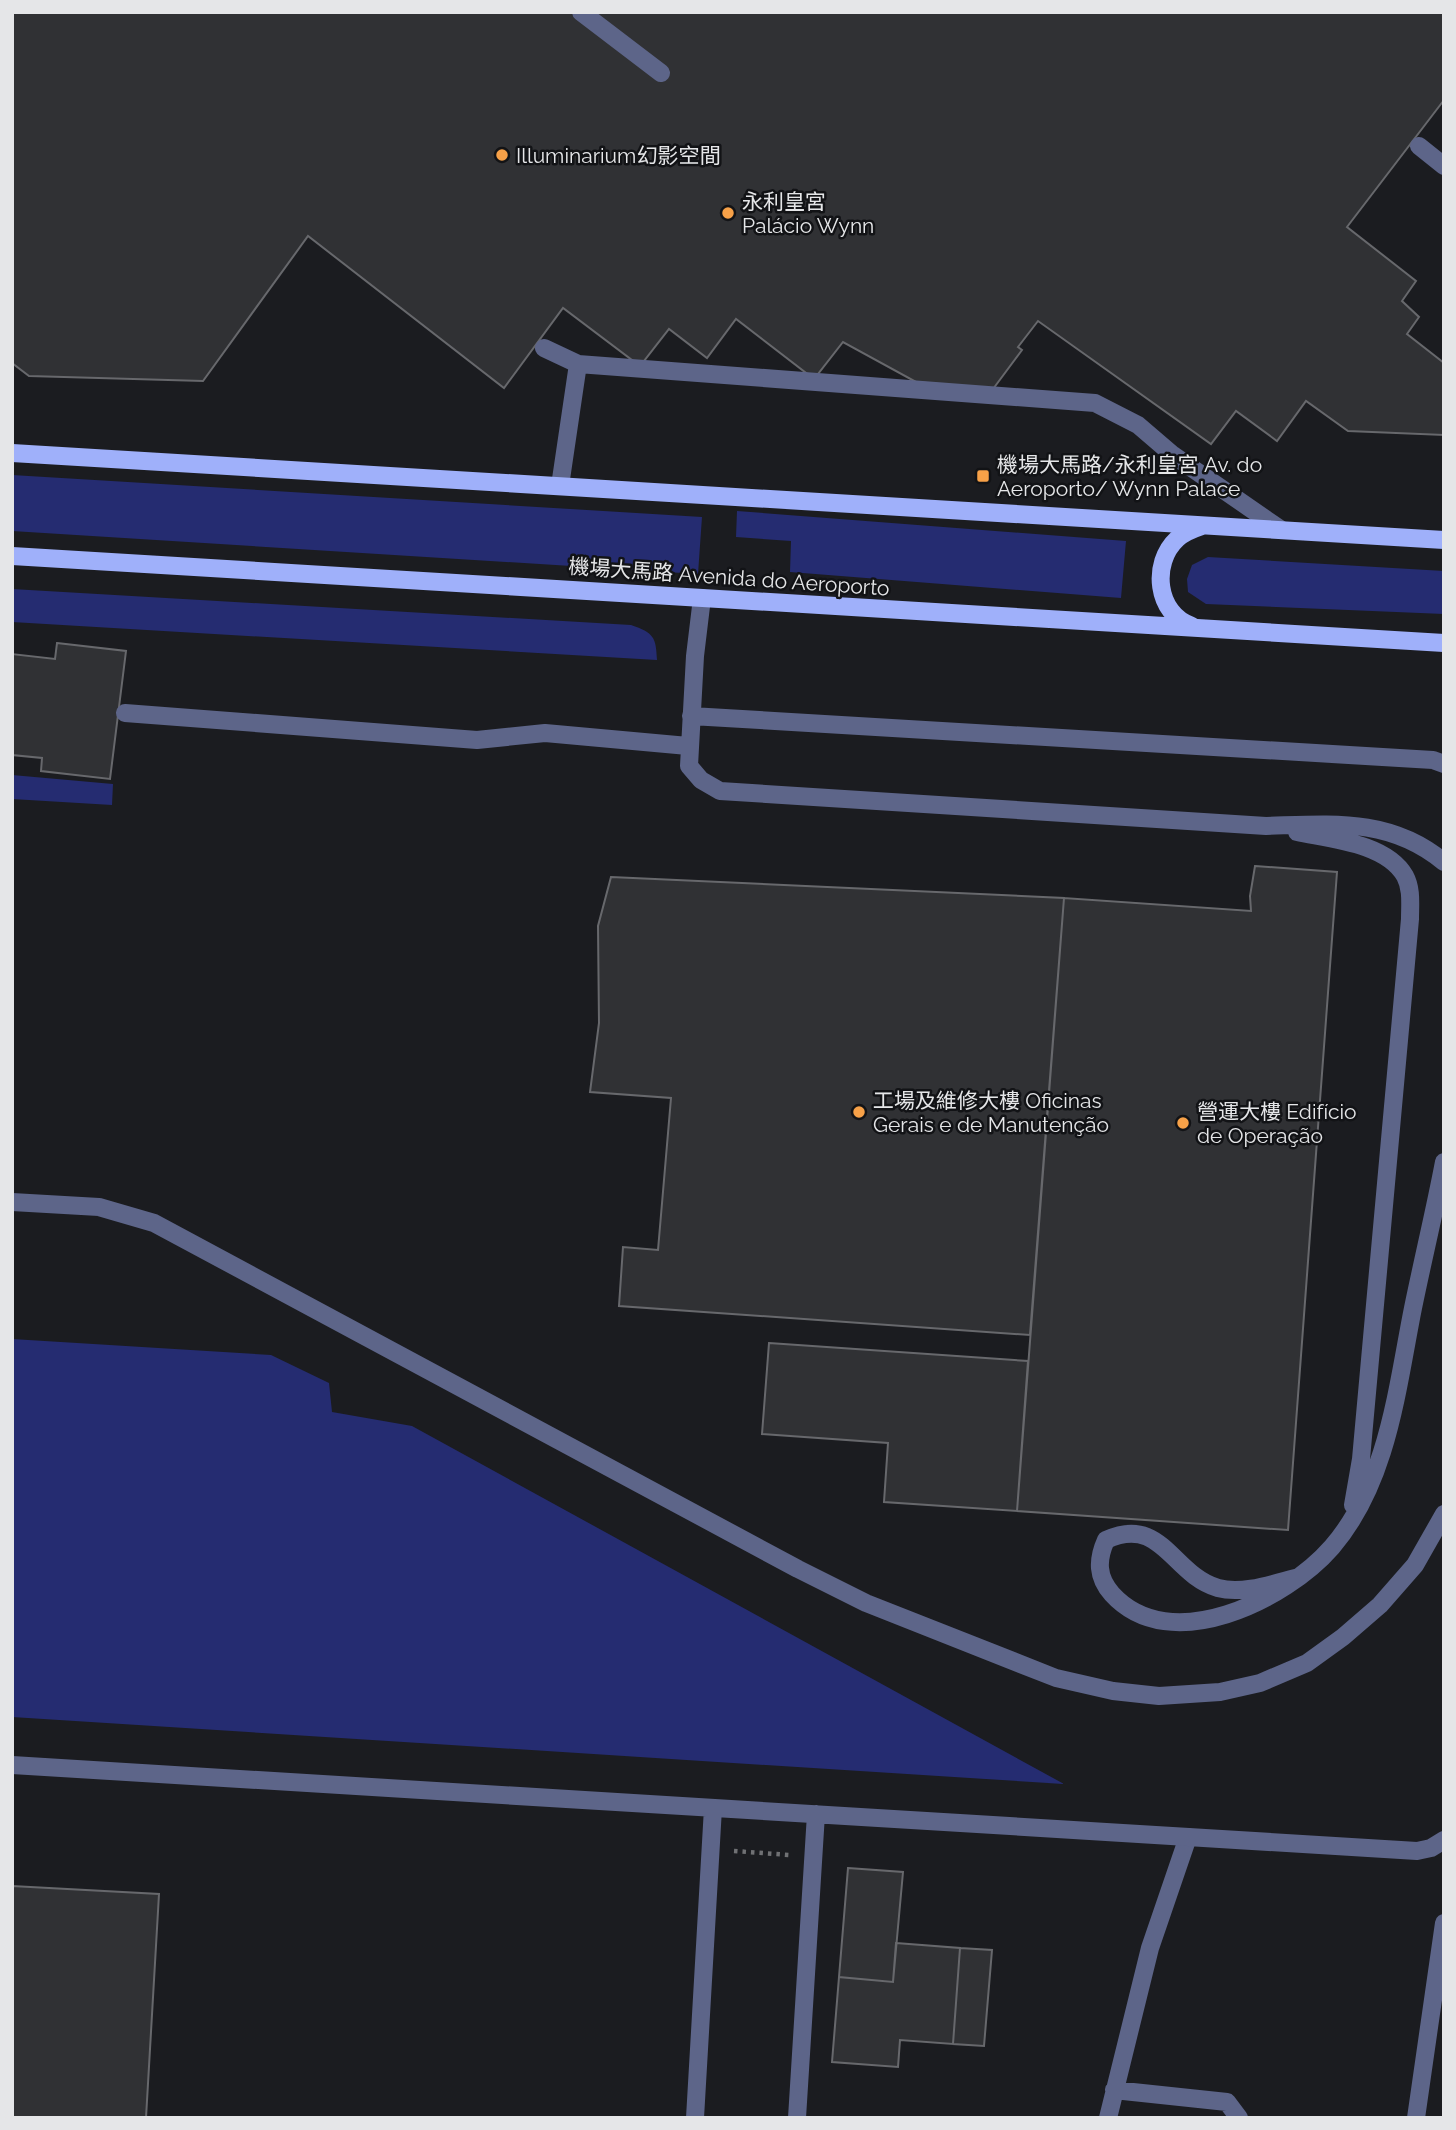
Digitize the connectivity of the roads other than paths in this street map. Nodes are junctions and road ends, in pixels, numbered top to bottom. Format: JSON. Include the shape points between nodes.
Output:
{"nodes":[{"id":1,"x":581,"y":12,"type":"edge"},
{"id":2,"x":661,"y":73,"type":"dead end"},
{"id":3,"x":1419,"y":146,"type":"dead end"},
{"id":4,"x":1444,"y":166,"type":"edge"},
{"id":5,"x":544,"y":348,"type":"dead end"},
{"id":6,"x":578,"y":364,"type":"junction"},
{"id":7,"x":12,"y":453,"type":"edge"},
{"id":8,"x":561,"y":486,"type":"junction"},
{"id":9,"x":1205,"y":525,"type":"junction"},
{"id":10,"x":1280,"y":529,"type":"junction"},
{"id":11,"x":1444,"y":540,"type":"edge"},
{"id":12,"x":12,"y":556,"type":"edge"},
{"id":13,"x":702,"y":598,"type":"junction"},
{"id":14,"x":1198,"y":628,"type":"junction"},
{"id":15,"x":1444,"y":643,"type":"edge"},
{"id":16,"x":125,"y":713,"type":"dead end"},
{"id":17,"x":691,"y":716,"type":"junction"},
{"id":18,"x":688,"y":746,"type":"junction"},
{"id":19,"x":1440,"y":760,"type":"edge"},
{"id":20,"x":1266,"y":826,"type":"junction"},
{"id":21,"x":1444,"y":862,"type":"edge"},
{"id":22,"x":1444,"y":1162,"type":"edge"},
{"id":23,"x":12,"y":1202,"type":"edge"},
{"id":24,"x":1444,"y":1514,"type":"edge"},
{"id":25,"x":1345,"y":1530,"type":"junction"},
{"id":26,"x":1299,"y":1577,"type":"junction"},
{"id":27,"x":12,"y":1765,"type":"edge"},
{"id":28,"x":713,"y":1808,"type":"junction"},
{"id":29,"x":816,"y":1814,"type":"junction"},
{"id":30,"x":1188,"y":1837,"type":"junction"},
{"id":31,"x":1444,"y":1840,"type":"edge"},
{"id":32,"x":1444,"y":1923,"type":"edge"},
{"id":33,"x":1114,"y":2090,"type":"junction"},
{"id":34,"x":695,"y":2118,"type":"edge"},
{"id":35,"x":797,"y":2118,"type":"edge"},
{"id":36,"x":1108,"y":2118,"type":"edge"},
{"id":37,"x":1239,"y":2118,"type":"edge"},
{"id":38,"x":1416,"y":2118,"type":"edge"}],
"edges":[{"from":1,"to":2,"type":"street"},
{"from":3,"to":4,"type":"street"},
{"from":5,"to":6,"type":"street"},
{"from":6,"to":8,"type":"street"},
{"from":6,"to":10,"type":"street","via":[[1095,403],[1138,425],[1173,455]]},
{"from":7,"to":8,"type":"main road"},
{"from":8,"to":9,"type":"main road"},
{"from":9,"to":10,"type":"main road"},
{"from":9,"to":14,"type":"main road","via":[[1177,539],[1167,552],[1160,583],[1172,613],[1184,624]]},
{"from":10,"to":11,"type":"main road"},
{"from":12,"to":13,"type":"main road","name":"機場大馬路 Avenida do Aeroporto"},
{"from":13,"to":14,"type":"main road","name":"機場大馬路 Avenida do Aeroporto"},
{"from":13,"to":17,"type":"street"},
{"from":14,"to":15,"type":"main road","name":"機場大馬路 Avenida do Aeroporto"},
{"from":16,"to":18,"type":"street","via":[[477,740],[545,733]]},
{"from":17,"to":18,"type":"street"},
{"from":17,"to":19,"type":"street"},
{"from":18,"to":20,"type":"street","via":[[689,766],[701,780],[720,790]]},
{"from":20,"to":21,"type":"street","via":[[1373,827],[1422,845]]},
{"from":20,"to":25,"type":"street","via":[[1361,845],[1393,862],[1410,891],[1361,1459]]},
{"from":22,"to":25,"type":"street","via":[[1390,1419],[1372,1483]]},
{"from":23,"to":24,"type":"street","via":[[99,1206],[154,1223],[866,1603],[1056,1678],[1113,1691],[1159,1696],[1220,1692],[1260,1683],[1307,1663],[1380,1605],[1415,1565]]},
{"from":25,"to":26,"type":"street"},
{"from":26,"to":26,"type":"street","via":[[1253,1605],[1218,1617],[1160,1621],[1117,1599],[1102,1583],[1099,1556],[1106,1540],[1136,1533],[1154,1540],[1183,1567],[1217,1588],[1244,1588]]},
{"from":27,"to":28,"type":"street"},
{"from":28,"to":29,"type":"street"},
{"from":28,"to":34,"type":"street"},
{"from":29,"to":30,"type":"street"},
{"from":29,"to":35,"type":"street"},
{"from":30,"to":31,"type":"street","via":[[1417,1852]]},
{"from":30,"to":33,"type":"street","via":[[1150,1948]]},
{"from":32,"to":38,"type":"street"},
{"from":33,"to":36,"type":"street"},
{"from":33,"to":37,"type":"street","via":[[1227,2102]]}]}
